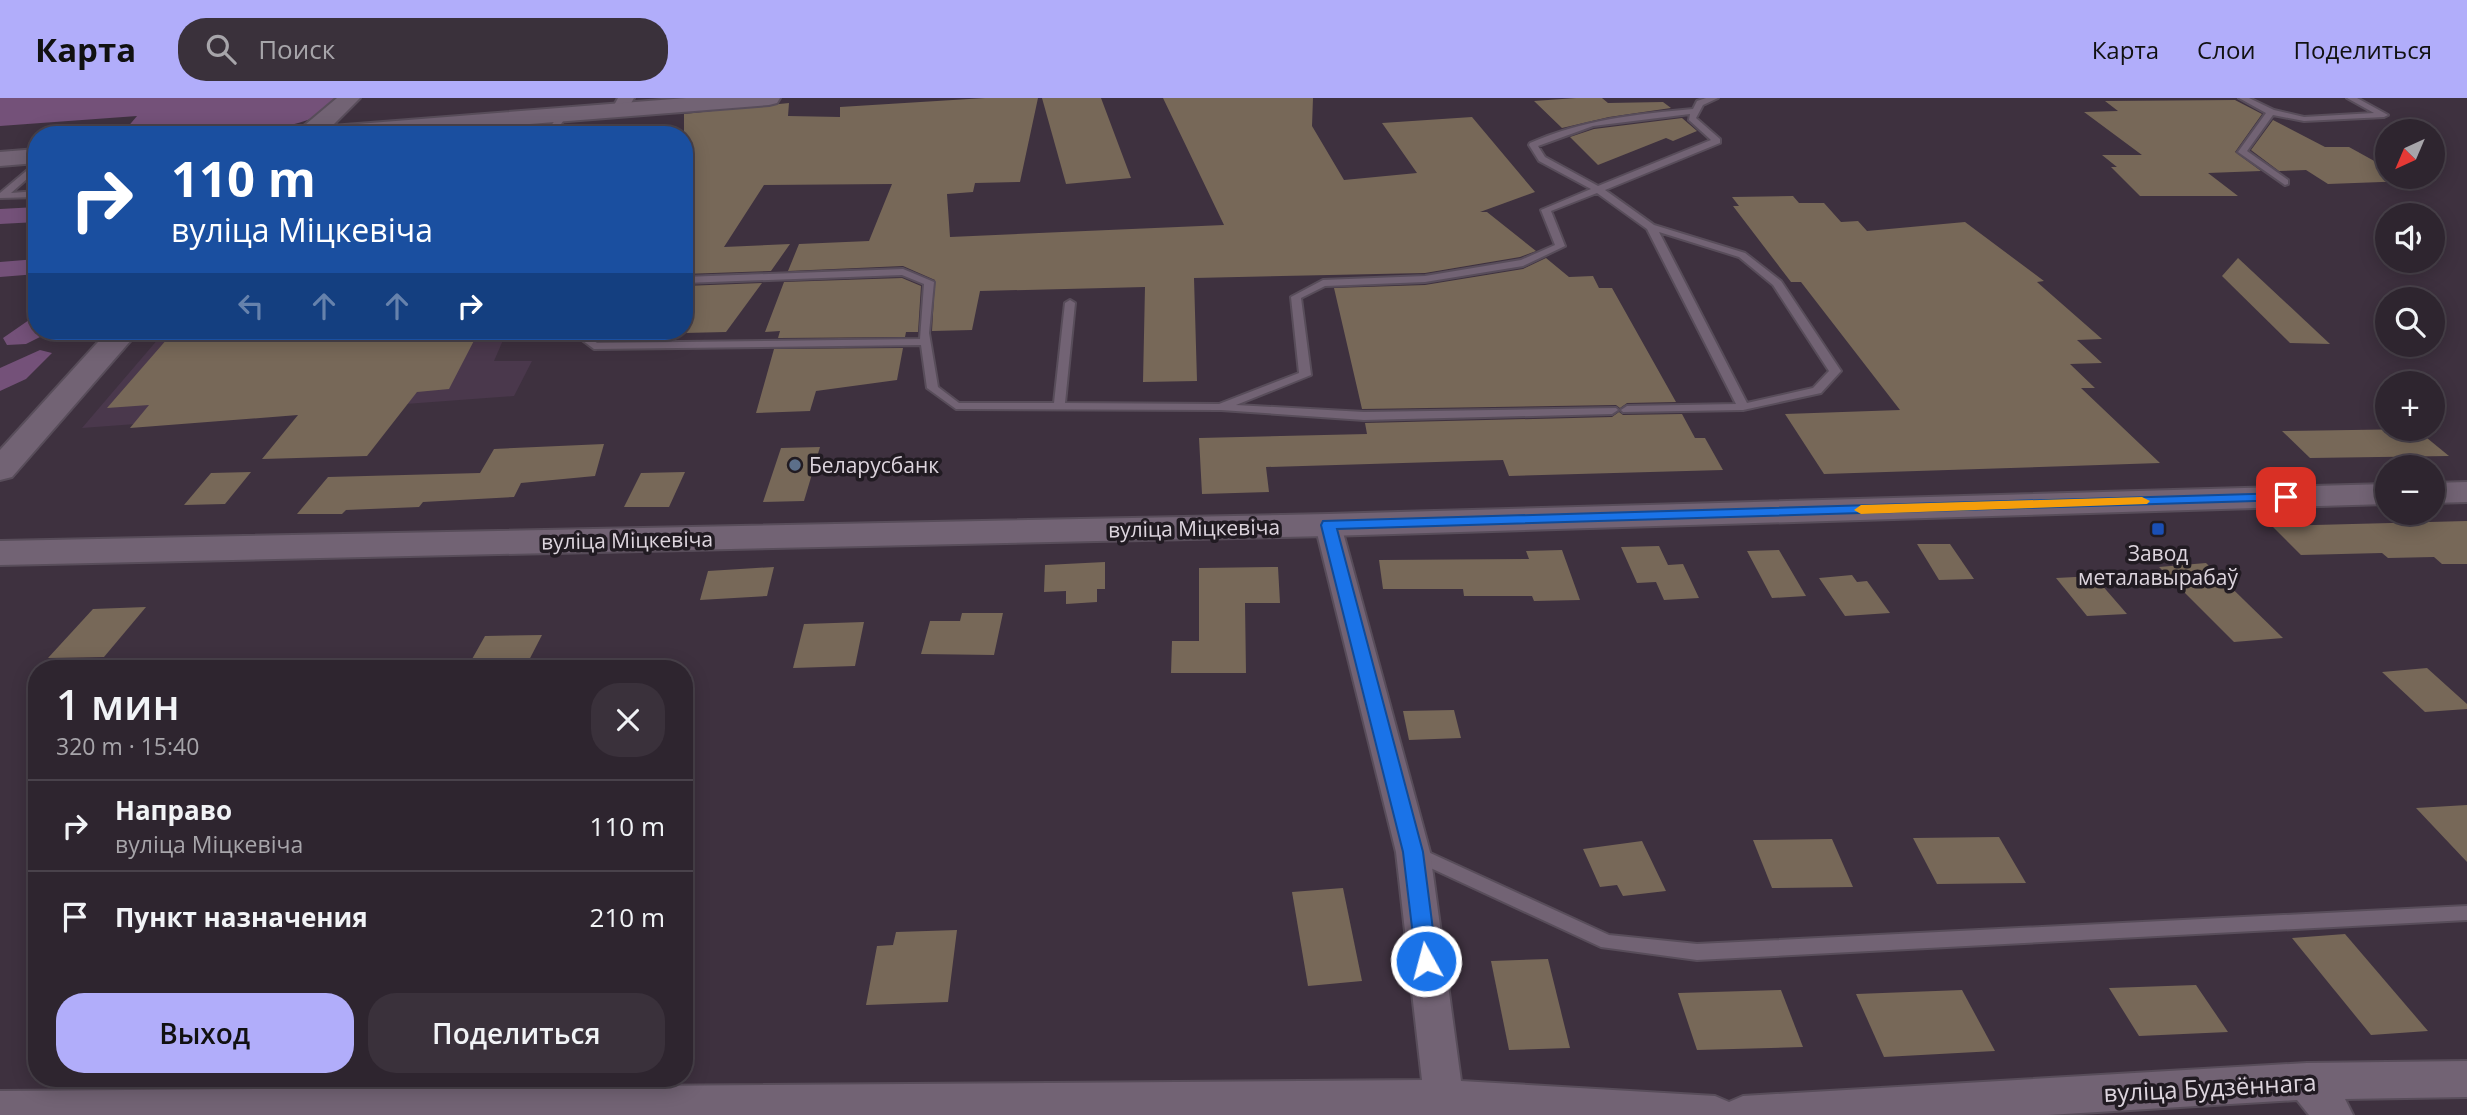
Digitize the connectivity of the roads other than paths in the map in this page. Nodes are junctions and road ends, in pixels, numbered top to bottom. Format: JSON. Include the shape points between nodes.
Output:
{"nodes":[{"id":1,"x":348,"y":98,"type":"edge"},
{"id":2,"x":769,"y":98,"type":"edge"},
{"id":3,"x":1714,"y":98,"type":"edge"},
{"id":4,"x":2244,"y":98,"type":"edge"},
{"id":5,"x":2351,"y":98,"type":"edge"},
{"id":6,"x":623,"y":103,"type":"edge"},
{"id":7,"x":1696,"y":111,"type":"junction"},
{"id":8,"x":2271,"y":112,"type":"junction"},
{"id":9,"x":565,"y":113,"type":"junction"},
{"id":10,"x":317,"y":126,"type":"edge"},
{"id":11,"x":446,"y":126,"type":"edge"},
{"id":12,"x":555,"y":126,"type":"edge"},
{"id":13,"x":28,"y":157,"type":"edge"},
{"id":14,"x":0,"y":159,"type":"edge"},
{"id":15,"x":28,"y":173,"type":"edge"},
{"id":16,"x":21,"y":179,"type":"junction"},
{"id":17,"x":28,"y":179,"type":"edge"},
{"id":18,"x":2285,"y":182,"type":"dead end"},
{"id":19,"x":1598,"y":189,"type":"junction"},
{"id":20,"x":28,"y":195,"type":"edge"},
{"id":21,"x":1651,"y":228,"type":"junction"},
{"id":22,"x":693,"y":280,"type":"edge"},
{"id":23,"x":1070,"y":303,"type":"dead end"},
{"id":24,"x":116,"y":340,"type":"edge"},
{"id":25,"x":586,"y":340,"type":"edge"},
{"id":26,"x":926,"y":342,"type":"junction"},
{"id":27,"x":1059,"y":407,"type":"junction"},
{"id":28,"x":1220,"y":407,"type":"junction"},
{"id":29,"x":1743,"y":407,"type":"junction"},
{"id":30,"x":1612,"y":410,"type":"dead end"},
{"id":31,"x":1627,"y":410,"type":"dead end"},
{"id":32,"x":0,"y":470,"type":"edge"},
{"id":33,"x":2467,"y":492,"type":"edge"},
{"id":34,"x":2445,"y":493,"type":"edge"},
{"id":35,"x":2375,"y":494,"type":"edge"},
{"id":36,"x":1328,"y":525,"type":"junction"},
{"id":37,"x":0,"y":553,"type":"edge"},
{"id":38,"x":1413,"y":852,"type":"junction"},
{"id":39,"x":2467,"y":912,"type":"edge"},
{"id":40,"x":2467,"y":1079,"type":"edge"},
{"id":41,"x":2307,"y":1081,"type":"junction"},
{"id":42,"x":1445,"y":1106,"type":"edge"},
{"id":43,"x":0,"y":1110,"type":"edge"},
{"id":44,"x":1715,"y":1115,"type":"edge"},
{"id":45,"x":1743,"y":1115,"type":"edge"},
{"id":46,"x":2333,"y":1115,"type":"edge"}],
"edges":[{"from":1,"to":10,"type":"street"},
{"from":2,"to":6,"type":"street"},
{"from":3,"to":7,"type":"lane","via":[[1700,103]]},
{"from":4,"to":8,"type":"lane"},
{"from":5,"to":8,"type":"lane","via":[[2384,114],[2304,119]]},
{"from":6,"to":9,"type":"street"},
{"from":7,"to":19,"type":"lane","via":[[1692,118],[1717,141]]},
{"from":7,"to":19,"type":"lane","via":[[1613,118],[1558,133],[1534,145],[1542,159]]},
{"from":8,"to":18,"type":"lane","via":[[2242,152]]},
{"from":9,"to":11,"type":"street"},
{"from":9,"to":12,"type":"lane"},
{"from":13,"to":14,"type":"street"},
{"from":15,"to":16,"type":"lane"},
{"from":16,"to":17,"type":"lane"},
{"from":16,"to":20,"type":"lane","via":[[2,197]]},
{"from":19,"to":21,"type":"lane"},
{"from":19,"to":28,"type":"lane","via":[[1546,210],[1560,246],[1523,263],[1426,279],[1323,283],[1297,297],[1305,376]]},
{"from":21,"to":29,"type":"lane"},
{"from":21,"to":29,"type":"lane","via":[[1742,255],[1777,283],[1835,371],[1817,391]]},
{"from":22,"to":26,"type":"lane","via":[[903,272],[929,282]]},
{"from":23,"to":27,"type":"lane"},
{"from":24,"to":32,"type":"street"},
{"from":25,"to":26,"type":"lane","via":[[594,346]]},
{"from":26,"to":27,"type":"lane","via":[[933,387],[956,406]]},
{"from":27,"to":28,"type":"lane"},
{"from":28,"to":30,"type":"lane","via":[[1364,416]]},
{"from":29,"to":31,"type":"lane"},
{"from":33,"to":34,"type":"street"},
{"from":35,"to":36,"type":"street","name":"вуліца Міцкевіча"},
{"from":36,"to":37,"type":"street","name":"вуліца Міцкевіча"},
{"from":36,"to":38,"type":"street"},
{"from":38,"to":39,"type":"lane","via":[[1607,942],[1697,952]]},
{"from":38,"to":42,"type":"street"},
{"from":40,"to":41,"type":"street","name":"вуліца Будзённага"},
{"from":41,"to":45,"type":"street","name":"вуліца Будзённага"},
{"from":41,"to":46,"type":"street"},
{"from":42,"to":43,"type":"street"},
{"from":42,"to":44,"type":"street"}]}
